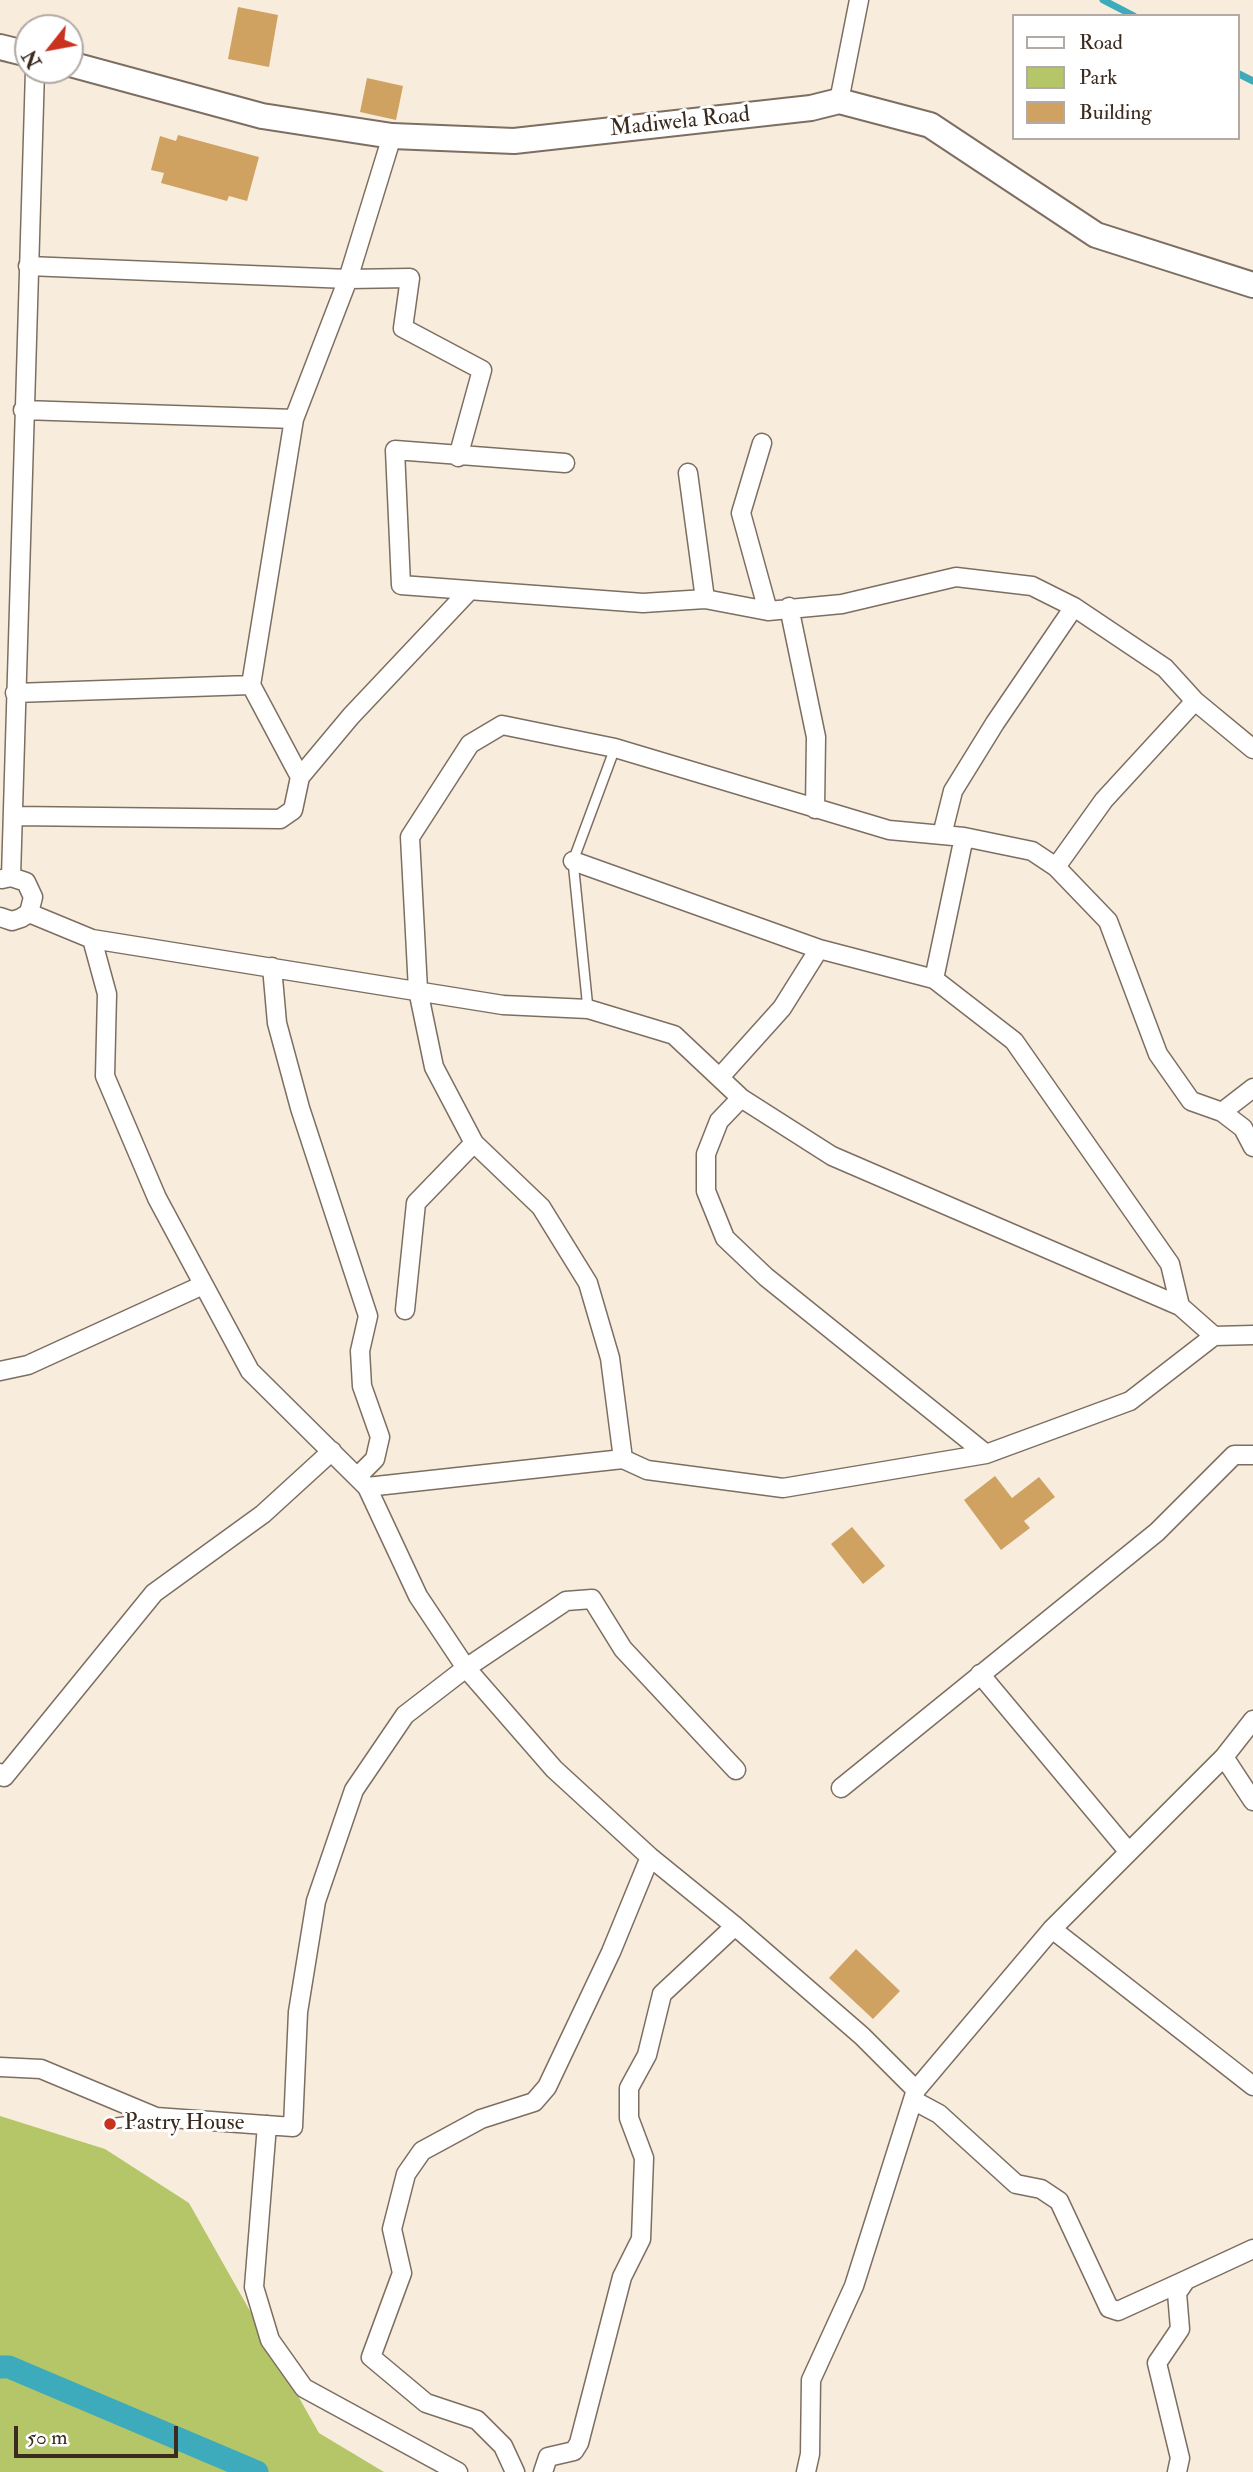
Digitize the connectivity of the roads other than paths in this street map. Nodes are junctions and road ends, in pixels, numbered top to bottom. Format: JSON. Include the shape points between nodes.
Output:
{"nodes":[{"id":1,"x":859,"y":0,"type":"edge"},
{"id":2,"x":84,"y":68,"type":"edge"},
{"id":3,"x":34,"y":84,"type":"edge"},
{"id":4,"x":839,"y":102,"type":"junction"},
{"id":5,"x":392,"y":136,"type":"junction"},
{"id":6,"x":28,"y":266,"type":"junction"},
{"id":7,"x":348,"y":279,"type":"junction"},
{"id":8,"x":1253,"y":285,"type":"edge"},
{"id":9,"x":23,"y":410,"type":"junction"},
{"id":10,"x":294,"y":419,"type":"junction"},
{"id":11,"x":762,"y":443,"type":"dead end"},
{"id":12,"x":458,"y":457,"type":"junction"},
{"id":13,"x":565,"y":463,"type":"dead end"},
{"id":14,"x":688,"y":472,"type":"dead end"},
{"id":15,"x":468,"y":592,"type":"junction"},
{"id":16,"x":705,"y":599,"type":"junction"},
{"id":17,"x":789,"y":607,"type":"junction"},
{"id":18,"x":1074,"y":607,"type":"junction"},
{"id":19,"x":768,"y":611,"type":"junction"},
{"id":20,"x":251,"y":685,"type":"junction"},
{"id":21,"x":15,"y":693,"type":"junction"},
{"id":22,"x":1195,"y":701,"type":"junction"},
{"id":23,"x":615,"y":748,"type":"junction"},
{"id":24,"x":1253,"y":749,"type":"edge"},
{"id":25,"x":300,"y":777,"type":"junction"},
{"id":26,"x":815,"y":809,"type":"junction"},
{"id":27,"x":13,"y":816,"type":"junction"},
{"id":28,"x":942,"y":835,"type":"junction"},
{"id":29,"x":964,"y":837,"type":"junction"},
{"id":30,"x":573,"y":861,"type":"junction"},
{"id":31,"x":1056,"y":867,"type":"junction"},
{"id":32,"x":6,"y":878,"type":"edge"},
{"id":33,"x":29,"y":913,"type":"junction"},
{"id":34,"x":0,"y":916,"type":"edge"},
{"id":35,"x":92,"y":939,"type":"junction"},
{"id":36,"x":819,"y":949,"type":"junction"},
{"id":37,"x":272,"y":967,"type":"junction"},
{"id":38,"x":934,"y":979,"type":"junction"},
{"id":39,"x":418,"y":990,"type":"junction"},
{"id":40,"x":588,"y":1009,"type":"junction"},
{"id":41,"x":720,"y":1077,"type":"junction"},
{"id":42,"x":1253,"y":1088,"type":"edge"},
{"id":43,"x":741,"y":1098,"type":"junction"},
{"id":44,"x":1222,"y":1112,"type":"junction"},
{"id":45,"x":474,"y":1143,"type":"junction"},
{"id":46,"x":1253,"y":1147,"type":"edge"},
{"id":47,"x":203,"y":1285,"type":"junction"},
{"id":48,"x":1180,"y":1306,"type":"junction"},
{"id":49,"x":405,"y":1310,"type":"dead end"},
{"id":50,"x":1253,"y":1335,"type":"edge"},
{"id":51,"x":1214,"y":1336,"type":"junction"},
{"id":52,"x":0,"y":1371,"type":"edge"},
{"id":53,"x":332,"y":1451,"type":"junction"},
{"id":54,"x":986,"y":1454,"type":"junction"},
{"id":55,"x":1253,"y":1455,"type":"edge"},
{"id":56,"x":623,"y":1459,"type":"junction"},
{"id":57,"x":362,"y":1481,"type":"junction"},
{"id":58,"x":466,"y":1668,"type":"junction"},
{"id":59,"x":980,"y":1674,"type":"junction"},
{"id":60,"x":1253,"y":1720,"type":"edge"},
{"id":61,"x":1224,"y":1757,"type":"junction"},
{"id":62,"x":736,"y":1770,"type":"dead end"},
{"id":63,"x":1,"y":1776,"type":"edge"},
{"id":64,"x":841,"y":1788,"type":"dead end"},
{"id":65,"x":1253,"y":1801,"type":"edge"},
{"id":66,"x":1128,"y":1851,"type":"junction"},
{"id":67,"x":650,"y":1857,"type":"junction"},
{"id":68,"x":735,"y":1926,"type":"junction"},
{"id":69,"x":1052,"y":1928,"type":"junction"},
{"id":70,"x":0,"y":2067,"type":"edge"},
{"id":71,"x":1253,"y":2086,"type":"edge"},
{"id":72,"x":915,"y":2095,"type":"junction"},
{"id":73,"x":156,"y":2117,"type":"junction"},
{"id":74,"x":110,"y":2124,"type":"dead end"},
{"id":75,"x":267,"y":2125,"type":"junction"},
{"id":76,"x":1253,"y":2249,"type":"edge"},
{"id":77,"x":1185,"y":2280,"type":"junction"},
{"id":78,"x":457,"y":2472,"type":"edge"},
{"id":79,"x":515,"y":2472,"type":"edge"},
{"id":80,"x":543,"y":2472,"type":"edge"},
{"id":81,"x":806,"y":2472,"type":"edge"},
{"id":82,"x":1177,"y":2472,"type":"edge"}],
"edges":[{"from":1,"to":4,"type":"street"},
{"from":2,"to":5,"type":"main road","name":"Madiwela Road","via":[[262,116]]},
{"from":3,"to":6,"type":"street"},
{"from":4,"to":5,"type":"main road","name":"Madiwela Road","via":[[514,141]]},
{"from":4,"to":8,"type":"main road","name":"Madiwela Road","via":[[930,125],[1096,235]]},
{"from":5,"to":7,"type":"street"},
{"from":6,"to":7,"type":"street"},
{"from":6,"to":9,"type":"street"},
{"from":7,"to":10,"type":"street"},
{"from":7,"to":12,"type":"street","via":[[410,278],[402,328],[482,370]]},
{"from":9,"to":10,"type":"street"},
{"from":9,"to":21,"type":"street"},
{"from":10,"to":20,"type":"street"},
{"from":11,"to":19,"type":"street","via":[[741,513]]},
{"from":12,"to":13,"type":"street"},
{"from":12,"to":15,"type":"street","via":[[395,450],[401,585]]},
{"from":14,"to":16,"type":"street"},
{"from":15,"to":16,"type":"street","via":[[643,604]]},
{"from":15,"to":25,"type":"street"},
{"from":16,"to":19,"type":"street"},
{"from":17,"to":18,"type":"street","via":[[842,604],[956,577],[1032,586]]},
{"from":17,"to":19,"type":"street"},
{"from":17,"to":26,"type":"street","via":[[816,737]]},
{"from":18,"to":22,"type":"street","via":[[1166,668]]},
{"from":18,"to":28,"type":"street","via":[[953,791]]},
{"from":20,"to":21,"type":"street"},
{"from":20,"to":25,"type":"street"},
{"from":21,"to":27,"type":"street"},
{"from":22,"to":24,"type":"street"},
{"from":22,"to":31,"type":"street","via":[[1104,800]]},
{"from":23,"to":26,"type":"street"},
{"from":23,"to":30,"type":"lane"},
{"from":23,"to":39,"type":"street","via":[[502,725],[470,744],[410,837]]},
{"from":25,"to":27,"type":"street","via":[[293,810],[280,818]]},
{"from":26,"to":28,"type":"street","via":[[889,830]]},
{"from":27,"to":32,"type":"street"},
{"from":28,"to":29,"type":"street"},
{"from":29,"to":31,"type":"street","via":[[1032,851]]},
{"from":29,"to":38,"type":"street"},
{"from":30,"to":36,"type":"street"},
{"from":30,"to":40,"type":"lane"},
{"from":31,"to":44,"type":"street","via":[[1108,921],[1158,1054],[1191,1101]]},
{"from":32,"to":33,"type":"street","via":[[26,882],[32,889]]},
{"from":33,"to":34,"type":"street","via":[[12,920]]},
{"from":33,"to":35,"type":"street"},
{"from":35,"to":37,"type":"street"},
{"from":35,"to":47,"type":"street","via":[[107,994],[105,1076],[157,1198]]},
{"from":36,"to":38,"type":"street"},
{"from":36,"to":41,"type":"street","via":[[782,1008]]},
{"from":37,"to":39,"type":"street"},
{"from":37,"to":57,"type":"street","via":[[277,1023],[368,1316],[360,1350],[362,1386],[380,1437],[375,1459]]},
{"from":38,"to":48,"type":"street","via":[[1014,1041],[1170,1264]]},
{"from":39,"to":40,"type":"street","via":[[503,1005]]},
{"from":39,"to":45,"type":"street","via":[[434,1067]]},
{"from":40,"to":41,"type":"street","via":[[674,1035]]},
{"from":41,"to":43,"type":"street"},
{"from":42,"to":44,"type":"street"},
{"from":43,"to":48,"type":"street","via":[[832,1156]]},
{"from":43,"to":54,"type":"street","via":[[719,1121],[706,1154],[706,1191],[725,1238],[765,1277]]},
{"from":44,"to":46,"type":"street","via":[[1243,1129]]},
{"from":45,"to":49,"type":"street","via":[[416,1203]]},
{"from":45,"to":56,"type":"street","via":[[541,1207],[588,1283],[610,1359]]},
{"from":47,"to":52,"type":"street","via":[[28,1365]]},
{"from":47,"to":53,"type":"street","via":[[250,1371]]},
{"from":48,"to":51,"type":"street"},
{"from":50,"to":51,"type":"street"},
{"from":51,"to":54,"type":"street","via":[[1130,1401]]},
{"from":53,"to":57,"type":"street"},
{"from":53,"to":63,"type":"street","via":[[263,1514],[154,1593]]},
{"from":54,"to":56,"type":"street","via":[[783,1488],[647,1470]]},
{"from":55,"to":59,"type":"street","via":[[1234,1455],[1157,1532]]},
{"from":56,"to":57,"type":"street"},
{"from":57,"to":58,"type":"street","via":[[418,1596]]},
{"from":58,"to":62,"type":"street","via":[[566,1601],[592,1599],[623,1649]]},
{"from":58,"to":67,"type":"street","via":[[554,1769]]},
{"from":58,"to":75,"type":"street","via":[[405,1716],[354,1790],[316,1900],[298,2012],[293,2127]]},
{"from":59,"to":64,"type":"street"},
{"from":59,"to":66,"type":"street"},
{"from":60,"to":61,"type":"street"},
{"from":61,"to":65,"type":"street"},
{"from":61,"to":66,"type":"street"},
{"from":66,"to":69,"type":"street"},
{"from":67,"to":68,"type":"street"},
{"from":67,"to":79,"type":"street","via":[[547,2087],[534,2102],[481,2119],[422,2151],[406,2174],[392,2229],[402,2273],[371,2357],[426,2403],[477,2420],[503,2446]]},
{"from":68,"to":72,"type":"street","via":[[862,2036]]},
{"from":68,"to":80,"type":"street","via":[[662,1994],[648,2055],[629,2088],[629,2118],[644,2158],[641,2239],[622,2277],[579,2443],[574,2451],[548,2457]]},
{"from":69,"to":71,"type":"street"},
{"from":69,"to":72,"type":"street"},
{"from":70,"to":73,"type":"street","via":[[41,2069]]},
{"from":72,"to":77,"type":"street","via":[[1016,2184],[1041,2189],[1059,2201],[1109,2308],[1118,2311]]},
{"from":72,"to":81,"type":"street","via":[[854,2287],[811,2380]]},
{"from":73,"to":74,"type":"lane"},
{"from":73,"to":75,"type":"street"},
{"from":75,"to":78,"type":"street","via":[[254,2287],[270,2340],[304,2388]]},
{"from":76,"to":77,"type":"street"},
{"from":77,"to":82,"type":"street","via":[[1177,2293],[1180,2329],[1157,2363],[1180,2458]]}]}
